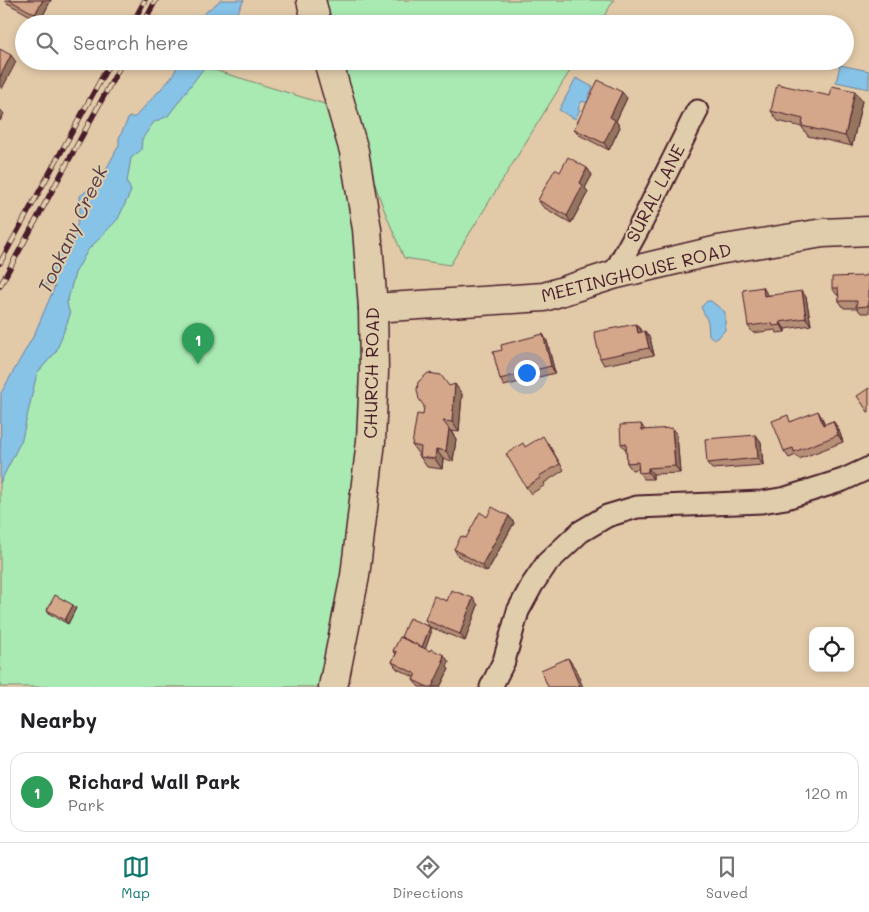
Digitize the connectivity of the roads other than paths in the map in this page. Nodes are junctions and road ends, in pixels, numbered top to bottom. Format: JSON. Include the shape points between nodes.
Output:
{"nodes":[{"id":1,"x":311,"y":0,"type":"edge"},
{"id":2,"x":315,"y":15,"type":"edge"},
{"id":3,"x":331,"y":70,"type":"edge"},
{"id":4,"x":697,"y":110,"type":"dead end"},
{"id":5,"x":869,"y":231,"type":"edge"},
{"id":6,"x":613,"y":275,"type":"junction"},
{"id":7,"x":373,"y":308,"type":"junction"},
{"id":8,"x":869,"y":468,"type":"edge"},
{"id":9,"x":333,"y":687,"type":"edge"},
{"id":10,"x":491,"y":687,"type":"edge"}],
"edges":[{"from":1,"to":2,"type":"main road"},
{"from":3,"to":7,"type":"main road","name":"CHURCH ROAD","via":[[354,151],[366,229]]},
{"from":4,"to":6,"type":"street","name":"SURAL LANE"},
{"from":5,"to":6,"type":"main road","name":"MEETINGHOUSE ROAD","via":[[823,233],[718,250]]},
{"from":6,"to":7,"type":"main road","name":"MEETINGHOUSE ROAD","via":[[544,297]]},
{"from":7,"to":9,"type":"main road","name":"CHURCH ROAD","via":[[371,441],[356,576]]},
{"from":8,"to":10,"type":"street","via":[[786,498],[762,502],[637,507],[607,516],[580,532],[547,563],[532,585],[518,611],[504,661]]}]}
